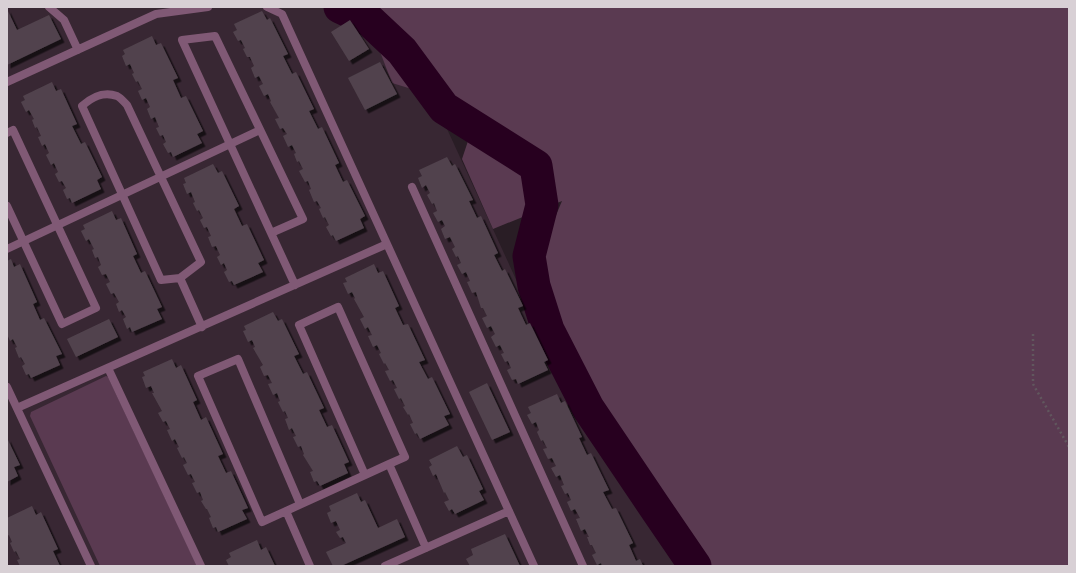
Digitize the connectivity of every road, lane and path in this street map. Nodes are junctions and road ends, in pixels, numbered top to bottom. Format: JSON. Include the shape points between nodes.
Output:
{"nodes":[{"id":1,"x":49,"y":7,"type":"edge"},
{"id":2,"x":208,"y":7,"type":"edge"},
{"id":3,"x":267,"y":7,"type":"edge"},
{"id":4,"x":78,"y":50,"type":"junction"},
{"id":5,"x":7,"y":82,"type":"edge"},
{"id":6,"x":260,"y":130,"type":"junction"},
{"id":7,"x":7,"y":133,"type":"edge"},
{"id":8,"x":230,"y":144,"type":"junction"},
{"id":9,"x":161,"y":177,"type":"junction"},
{"id":10,"x":412,"y":187,"type":"dead end"},
{"id":11,"x":122,"y":195,"type":"junction"},
{"id":12,"x":7,"y":206,"type":"edge"},
{"id":13,"x":57,"y":225,"type":"junction"},
{"id":14,"x":271,"y":233,"type":"junction"},
{"id":15,"x":23,"y":241,"type":"junction"},
{"id":16,"x":387,"y":244,"type":"junction"},
{"id":17,"x":7,"y":249,"type":"edge"},
{"id":18,"x":180,"y":278,"type":"junction"},
{"id":19,"x":295,"y":285,"type":"junction"},
{"id":20,"x":202,"y":327,"type":"junction"},
{"id":21,"x":1033,"y":334,"type":"dead end"},
{"id":22,"x":108,"y":368,"type":"junction"},
{"id":23,"x":7,"y":387,"type":"edge"},
{"id":24,"x":17,"y":408,"type":"junction"},
{"id":25,"x":1069,"y":447,"type":"edge"},
{"id":26,"x":389,"y":464,"type":"junction"},
{"id":27,"x":365,"y":475,"type":"junction"},
{"id":28,"x":300,"y":504,"type":"junction"},
{"id":29,"x":286,"y":511,"type":"junction"},
{"id":30,"x":509,"y":511,"type":"junction"},
{"id":31,"x":426,"y":548,"type":"junction"},
{"id":32,"x":91,"y":566,"type":"edge"},
{"id":33,"x":201,"y":566,"type":"edge"},
{"id":34,"x":310,"y":566,"type":"edge"},
{"id":35,"x":385,"y":566,"type":"edge"},
{"id":36,"x":534,"y":566,"type":"edge"},
{"id":37,"x":583,"y":566,"type":"edge"}],
"edges":[{"from":1,"to":4,"type":"lane","via":[[64,20]]},
{"from":2,"to":4,"type":"lane","via":[[156,14]]},
{"from":3,"to":16,"type":"lane","via":[[282,14]]},
{"from":4,"to":5,"type":"lane"},
{"from":6,"to":8,"type":"lane"},
{"from":6,"to":8,"type":"lane","via":[[215,36],[182,40]]},
{"from":6,"to":14,"type":"lane","via":[[302,219]]},
{"from":7,"to":13,"type":"lane","via":[[13,130]]},
{"from":8,"to":9,"type":"lane"},
{"from":8,"to":14,"type":"lane"},
{"from":9,"to":11,"type":"lane"},
{"from":9,"to":11,"type":"lane","via":[[127,105],[118,96],[103,94],[92,98],[82,106]]},
{"from":9,"to":18,"type":"lane","via":[[201,262]]},
{"from":10,"to":37,"type":"lane"},
{"from":11,"to":13,"type":"lane"},
{"from":11,"to":18,"type":"lane","via":[[161,280]]},
{"from":12,"to":15,"type":"lane"},
{"from":13,"to":15,"type":"lane"},
{"from":13,"to":15,"type":"lane","via":[[96,308],[62,324]]},
{"from":14,"to":19,"type":"lane"},
{"from":15,"to":17,"type":"lane"},
{"from":16,"to":19,"type":"lane"},
{"from":16,"to":30,"type":"lane"},
{"from":18,"to":20,"type":"lane"},
{"from":19,"to":20,"type":"lane"},
{"from":20,"to":22,"type":"lane"},
{"from":21,"to":25,"type":"path","via":[[1033,384]]},
{"from":22,"to":24,"type":"lane"},
{"from":22,"to":33,"type":"lane"},
{"from":23,"to":24,"type":"lane"},
{"from":24,"to":32,"type":"lane"},
{"from":26,"to":27,"type":"lane"},
{"from":26,"to":27,"type":"lane","via":[[405,457],[338,307],[299,325]]},
{"from":26,"to":31,"type":"lane"},
{"from":27,"to":28,"type":"lane"},
{"from":28,"to":29,"type":"lane"},
{"from":28,"to":29,"type":"lane","via":[[238,359],[198,376],[262,522]]},
{"from":29,"to":34,"type":"lane"},
{"from":30,"to":31,"type":"lane"},
{"from":30,"to":36,"type":"lane"},
{"from":31,"to":35,"type":"lane"}]}
